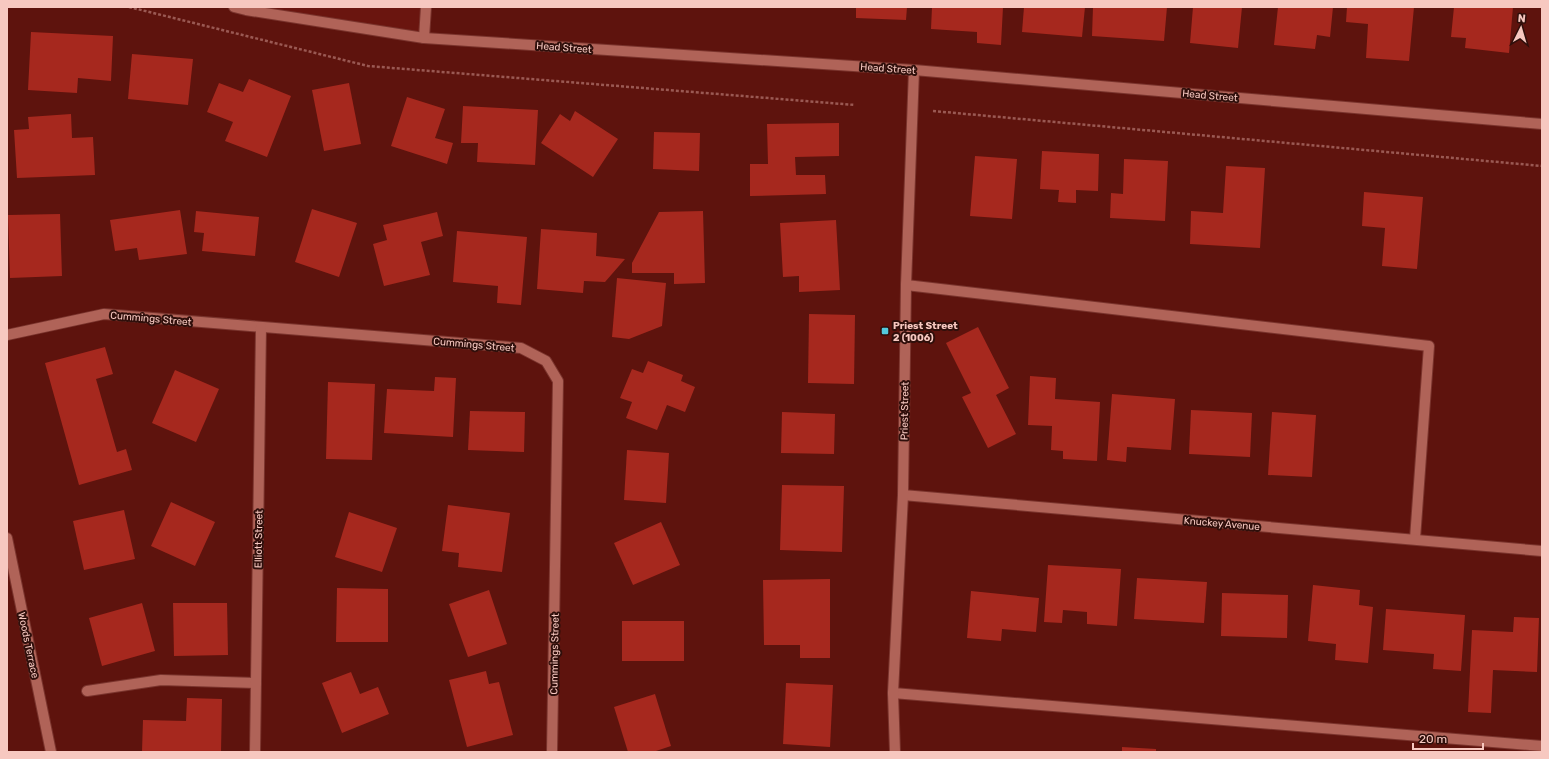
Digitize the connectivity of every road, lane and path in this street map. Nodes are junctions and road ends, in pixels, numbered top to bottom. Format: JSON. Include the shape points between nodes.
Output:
{"nodes":[{"id":1,"x":128,"y":7,"type":"edge"},
{"id":2,"x":234,"y":7,"type":"edge"},
{"id":3,"x":426,"y":7,"type":"edge"},
{"id":4,"x":424,"y":38,"type":"junction"},
{"id":5,"x":914,"y":70,"type":"junction"},
{"id":6,"x":855,"y":105,"type":"dead end"},
{"id":7,"x":933,"y":111,"type":"dead end"},
{"id":8,"x":1542,"y":124,"type":"edge"},
{"id":9,"x":1542,"y":166,"type":"edge"},
{"id":10,"x":906,"y":285,"type":"junction"},
{"id":11,"x":261,"y":327,"type":"junction"},
{"id":12,"x":7,"y":334,"type":"edge"},
{"id":13,"x":903,"y":496,"type":"junction"},
{"id":14,"x":7,"y":538,"type":"edge"},
{"id":15,"x":1415,"y":539,"type":"junction"},
{"id":16,"x":1542,"y":551,"type":"edge"},
{"id":17,"x":256,"y":683,"type":"junction"},
{"id":18,"x":87,"y":691,"type":"dead end"},
{"id":19,"x":893,"y":693,"type":"junction"},
{"id":20,"x":1542,"y":746,"type":"edge"},
{"id":21,"x":51,"y":752,"type":"edge"},
{"id":22,"x":255,"y":752,"type":"edge"},
{"id":23,"x":552,"y":752,"type":"edge"},
{"id":24,"x":895,"y":752,"type":"edge"}],
"edges":[{"from":1,"to":6,"type":"path","via":[[368,66]]},
{"from":2,"to":4,"type":"street","name":"Head Street"},
{"from":3,"to":4,"type":"street"},
{"from":4,"to":5,"type":"street","name":"Head Street"},
{"from":5,"to":8,"type":"street","name":"Head Street"},
{"from":5,"to":10,"type":"street","name":"Priest Street"},
{"from":7,"to":9,"type":"path"},
{"from":10,"to":13,"type":"street","name":"Priest Street"},
{"from":10,"to":15,"type":"street","via":[[1429,346]]},
{"from":11,"to":12,"type":"street","name":"Cummings Street","via":[[104,314]]},
{"from":11,"to":17,"type":"street","name":"Elliott Street"},
{"from":11,"to":23,"type":"street","name":"Cummings Street","via":[[521,348],[546,361],[558,381]]},
{"from":13,"to":15,"type":"street","name":"Knuckey Avenue"},
{"from":13,"to":19,"type":"street","name":"Priest Street"},
{"from":14,"to":21,"type":"street","name":"Woods Terrace"},
{"from":15,"to":16,"type":"street","name":"Knuckey Avenue"},
{"from":17,"to":18,"type":"street","via":[[161,680]]},
{"from":17,"to":22,"type":"street","name":"Elliott Street"},
{"from":19,"to":20,"type":"street"},
{"from":19,"to":24,"type":"street","name":"Priest Street"}]}
